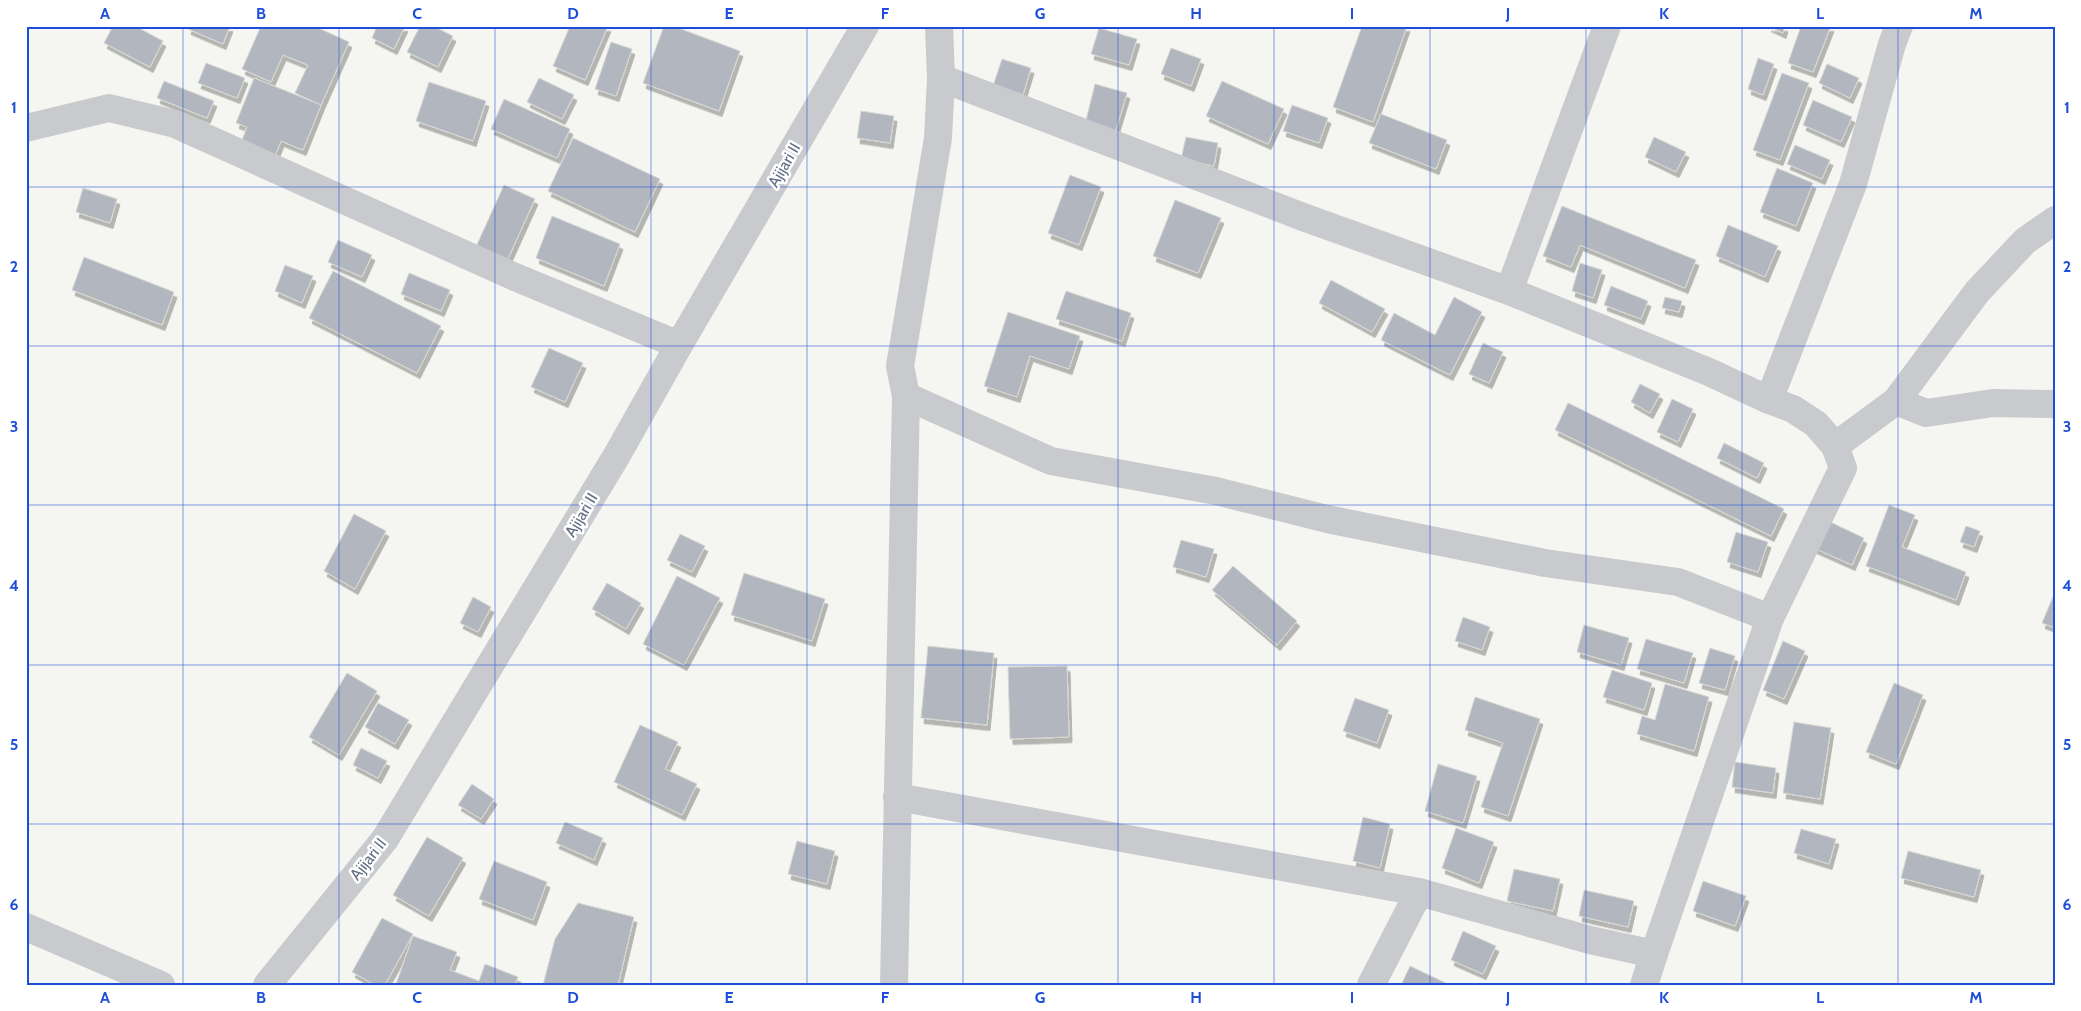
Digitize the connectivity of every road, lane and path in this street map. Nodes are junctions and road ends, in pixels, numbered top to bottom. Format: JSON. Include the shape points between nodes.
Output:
{"nodes":[{"id":1,"x":939,"y":26,"type":"edge"},
{"id":2,"x":1607,"y":26,"type":"edge"},
{"id":3,"x":1898,"y":26,"type":"edge"},
{"id":4,"x":855,"y":29,"type":"edge"},
{"id":5,"x":941,"y":78,"type":"junction"},
{"id":6,"x":26,"y":128,"type":"edge"},
{"id":7,"x":2055,"y":220,"type":"edge"},
{"id":8,"x":1509,"y":291,"type":"junction"},
{"id":9,"x":679,"y":345,"type":"junction"},
{"id":10,"x":906,"y":396,"type":"junction"},
{"id":11,"x":1768,"y":400,"type":"junction"},
{"id":12,"x":1896,"y":401,"type":"junction"},
{"id":13,"x":2055,"y":404,"type":"edge"},
{"id":14,"x":1835,"y":446,"type":"junction"},
{"id":15,"x":1770,"y":618,"type":"junction"},
{"id":16,"x":897,"y":797,"type":"junction"},
{"id":17,"x":1419,"y":892,"type":"junction"},
{"id":18,"x":26,"y":927,"type":"edge"},
{"id":19,"x":1654,"y":954,"type":"junction"},
{"id":20,"x":160,"y":985,"type":"edge"},
{"id":21,"x":267,"y":985,"type":"edge"},
{"id":22,"x":894,"y":985,"type":"edge"},
{"id":23,"x":1371,"y":985,"type":"edge"},
{"id":24,"x":1644,"y":985,"type":"edge"}],
"edges":[{"from":1,"to":5,"type":"street"},
{"from":2,"to":8,"type":"street"},
{"from":3,"to":11,"type":"street","via":[[1853,184]]},
{"from":4,"to":9,"type":"street","name":"Ajijari II"},
{"from":5,"to":8,"type":"street","via":[[1303,217]]},
{"from":5,"to":10,"type":"street","via":[[938,138],[900,366]]},
{"from":6,"to":9,"type":"street","via":[[109,108],[175,124],[515,277]]},
{"from":7,"to":12,"type":"street","via":[[2025,241],[1977,292]]},
{"from":8,"to":11,"type":"street","via":[[1709,372]]},
{"from":9,"to":21,"type":"street","name":"Ajijari II","via":[[617,455],[385,838]]},
{"from":10,"to":15,"type":"street","via":[[1051,461],[1216,491],[1327,519],[1545,563],[1678,582]]},
{"from":10,"to":16,"type":"street"},
{"from":11,"to":14,"type":"street","via":[[1793,409],[1816,424]]},
{"from":12,"to":13,"type":"street","via":[[1926,413],[1993,402]]},
{"from":12,"to":14,"type":"street"},
{"from":14,"to":15,"type":"street","via":[[1843,468]]},
{"from":15,"to":19,"type":"street"},
{"from":16,"to":17,"type":"street"},
{"from":16,"to":22,"type":"street"},
{"from":17,"to":19,"type":"street","via":[[1590,940]]},
{"from":17,"to":23,"type":"street"},
{"from":18,"to":20,"type":"street"},
{"from":19,"to":24,"type":"street"}]}
